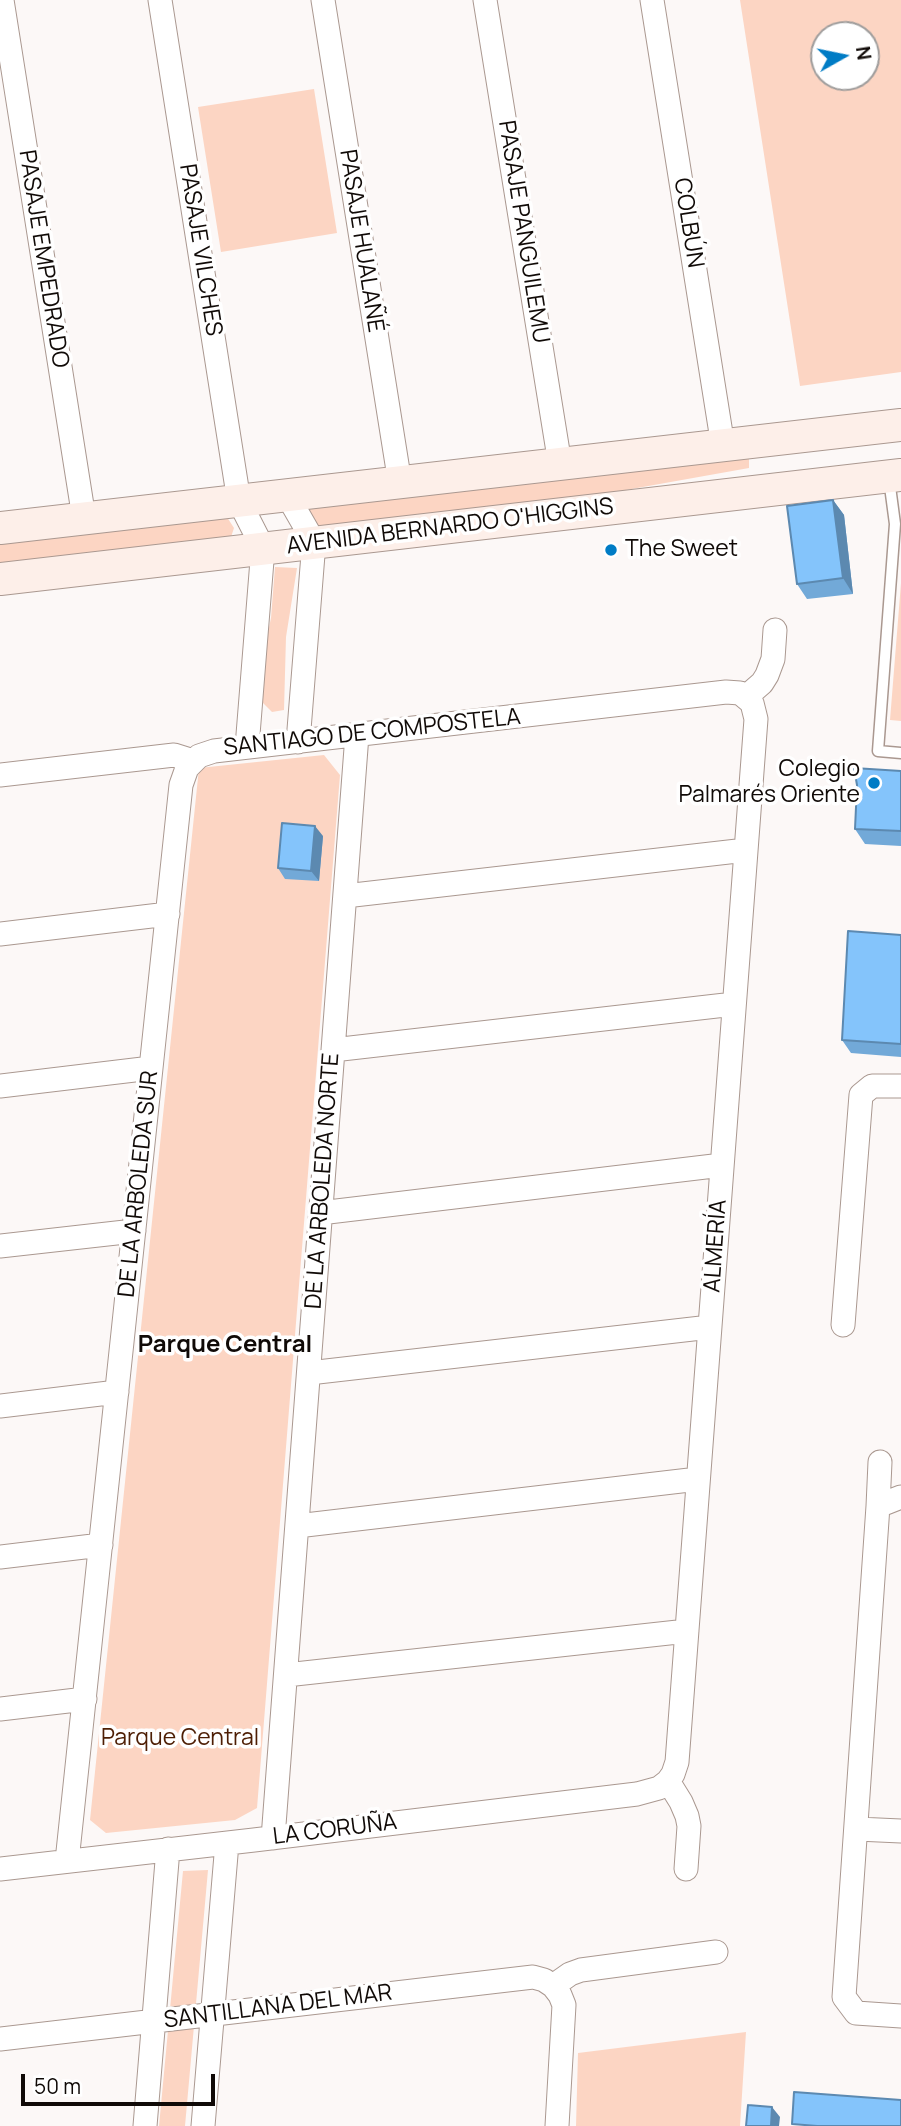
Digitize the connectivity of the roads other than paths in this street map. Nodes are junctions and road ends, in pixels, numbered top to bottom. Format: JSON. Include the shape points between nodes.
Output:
{"nodes":[{"id":1,"x":2,"y":0,"type":"edge"},
{"id":2,"x":160,"y":0,"type":"edge"},
{"id":3,"x":323,"y":0,"type":"edge"},
{"id":4,"x":485,"y":0,"type":"edge"},
{"id":5,"x":652,"y":0,"type":"edge"},
{"id":6,"x":901,"y":425,"type":"edge"},
{"id":7,"x":761,"y":441,"type":"junction"},
{"id":8,"x":723,"y":446,"type":"junction"},
{"id":9,"x":560,"y":464,"type":"junction"},
{"id":10,"x":895,"y":476,"type":"edge"},
{"id":11,"x":400,"y":482,"type":"junction"},
{"id":12,"x":287,"y":495,"type":"junction"},
{"id":13,"x":722,"y":495,"type":"junction"},
{"id":14,"x":239,"y":501,"type":"junction"},
{"id":15,"x":84,"y":518,"type":"junction"},
{"id":16,"x":898,"y":524,"type":"edge"},
{"id":17,"x":0,"y":528,"type":"edge"},
{"id":18,"x":314,"y":542,"type":"junction"},
{"id":19,"x":263,"y":548,"type":"junction"},
{"id":20,"x":0,"y":579,"type":"edge"},
{"id":21,"x":775,"y":629,"type":"dead end"},
{"id":22,"x":746,"y":697,"type":"junction"},
{"id":23,"x":357,"y":735,"type":"junction"},
{"id":24,"x":326,"y":739,"type":"junction"},
{"id":25,"x":298,"y":742,"type":"junction"},
{"id":26,"x":247,"y":747,"type":"junction"},
{"id":27,"x":901,"y":753,"type":"edge"},
{"id":28,"x":193,"y":761,"type":"junction"},
{"id":29,"x":0,"y":775,"type":"edge"},
{"id":30,"x":354,"y":777,"type":"junction"},
{"id":31,"x":746,"y":850,"type":"junction"},
{"id":32,"x":345,"y":896,"type":"junction"},
{"id":33,"x":168,"y":914,"type":"junction"},
{"id":34,"x":0,"y":934,"type":"edge"},
{"id":35,"x":734,"y":1004,"type":"junction"},
{"id":36,"x":333,"y":1050,"type":"junction"},
{"id":37,"x":151,"y":1068,"type":"junction"},
{"id":38,"x":0,"y":1086,"type":"edge"},
{"id":39,"x":901,"y":1086,"type":"edge"},
{"id":40,"x":722,"y":1165,"type":"junction"},
{"id":41,"x":320,"y":1213,"type":"junction"},
{"id":42,"x":134,"y":1231,"type":"junction"},
{"id":43,"x":0,"y":1246,"type":"edge"},
{"id":44,"x":843,"y":1325,"type":"dead end"},
{"id":45,"x":710,"y":1327,"type":"junction"},
{"id":46,"x":309,"y":1373,"type":"junction"},
{"id":47,"x":117,"y":1392,"type":"junction"},
{"id":48,"x":0,"y":1406,"type":"edge"},
{"id":49,"x":880,"y":1462,"type":"dead end"},
{"id":50,"x":698,"y":1479,"type":"junction"},
{"id":51,"x":901,"y":1497,"type":"edge"},
{"id":52,"x":878,"y":1506,"type":"junction"},
{"id":53,"x":297,"y":1526,"type":"junction"},
{"id":54,"x":101,"y":1545,"type":"junction"},
{"id":55,"x":0,"y":1557,"type":"edge"},
{"id":56,"x":687,"y":1632,"type":"junction"},
{"id":57,"x":286,"y":1675,"type":"junction"},
{"id":58,"x":85,"y":1699,"type":"junction"},
{"id":59,"x":0,"y":1709,"type":"edge"},
{"id":60,"x":668,"y":1781,"type":"junction"},
{"id":61,"x":857,"y":1829,"type":"junction"},
{"id":62,"x":901,"y":1831,"type":"edge"},
{"id":63,"x":273,"y":1838,"type":"junction"},
{"id":64,"x":227,"y":1843,"type":"junction"},
{"id":65,"x":168,"y":1849,"type":"junction"},
{"id":66,"x":67,"y":1861,"type":"junction"},
{"id":67,"x":0,"y":1869,"type":"edge"},
{"id":68,"x":687,"y":1869,"type":"dead end"},
{"id":69,"x":716,"y":1952,"type":"dead end"},
{"id":70,"x":553,"y":1986,"type":"junction"},
{"id":71,"x":212,"y":2015,"type":"junction"},
{"id":72,"x":901,"y":2016,"type":"edge"},
{"id":73,"x":154,"y":2021,"type":"junction"},
{"id":74,"x":0,"y":2039,"type":"edge"},
{"id":75,"x":145,"y":2126,"type":"edge"},
{"id":76,"x":203,"y":2126,"type":"edge"},
{"id":77,"x":557,"y":2126,"type":"edge"}],
"edges":[{"from":1,"to":15,"type":"street","name":"PASAJE EMPEDRADO"},
{"from":2,"to":14,"type":"street","name":"PASAJE VILCHES"},
{"from":3,"to":11,"type":"street","name":"PASAJE HUALAÑÉ"},
{"from":4,"to":9,"type":"street","name":"PASAJE PANGUILEMU"},
{"from":5,"to":8,"type":"street","name":"COLBÚN"},
{"from":6,"to":7,"type":"main road"},
{"from":7,"to":8,"type":"main road"},
{"from":7,"to":13,"type":"main road","via":[[751,475]]},
{"from":8,"to":9,"type":"main road"},
{"from":9,"to":11,"type":"main road"},
{"from":10,"to":13,"type":"main road","name":"AVENIDA BERNARDO O'HIGGINS"},
{"from":10,"to":16,"type":"lane"},
{"from":11,"to":12,"type":"main road"},
{"from":12,"to":14,"type":"main road"},
{"from":12,"to":18,"type":"street"},
{"from":13,"to":18,"type":"main road","name":"AVENIDA BERNARDO O'HIGGINS"},
{"from":14,"to":15,"type":"main road"},
{"from":14,"to":19,"type":"street"},
{"from":15,"to":17,"type":"main road"},
{"from":16,"to":27,"type":"lane","via":[[878,751]]},
{"from":18,"to":19,"type":"main road","name":"AVENIDA BERNARDO O'HIGGINS"},
{"from":18,"to":25,"type":"street"},
{"from":19,"to":20,"type":"main road","name":"AVENIDA BERNARDO O'HIGGINS"},
{"from":19,"to":26,"type":"street"},
{"from":21,"to":22,"type":"street","via":[[768,676]]},
{"from":22,"to":23,"type":"street","name":"SANTIAGO DE COMPOSTELA","via":[[726,692]]},
{"from":22,"to":31,"type":"street","name":"ALMERÍA","via":[[756,719]]},
{"from":23,"to":24,"type":"street","name":"SANTIAGO DE COMPOSTELA"},
{"from":23,"to":30,"type":"street","name":"DE LA ARBOLEDA NORTE"},
{"from":24,"to":25,"type":"street","name":"SANTIAGO DE COMPOSTELA"},
{"from":24,"to":30,"type":"street"},
{"from":25,"to":26,"type":"street","name":"SANTIAGO DE COMPOSTELA"},
{"from":26,"to":28,"type":"street","name":"SANTIAGO DE COMPOSTELA","via":[[206,752]]},
{"from":28,"to":29,"type":"street","name":"SANTIAGO DE COMPOSTELA","via":[[174,755]]},
{"from":28,"to":33,"type":"street","name":"DE LA ARBOLEDA SUR","via":[[181,785]]},
{"from":30,"to":32,"type":"street","name":"DE LA ARBOLEDA NORTE"},
{"from":31,"to":32,"type":"street"},
{"from":31,"to":35,"type":"street","name":"ALMERÍA"},
{"from":32,"to":36,"type":"street","name":"DE LA ARBOLEDA NORTE"},
{"from":33,"to":34,"type":"street"},
{"from":33,"to":37,"type":"street","name":"DE LA ARBOLEDA SUR"},
{"from":35,"to":36,"type":"street"},
{"from":35,"to":40,"type":"street","name":"ALMERÍA"},
{"from":36,"to":41,"type":"street","name":"DE LA ARBOLEDA NORTE"},
{"from":37,"to":38,"type":"street"},
{"from":37,"to":42,"type":"street","name":"DE LA ARBOLEDA SUR"},
{"from":39,"to":44,"type":"street","via":[[872,1086],[861,1095]]},
{"from":40,"to":41,"type":"street"},
{"from":40,"to":45,"type":"street","name":"ALMERÍA"},
{"from":41,"to":46,"type":"street","name":"DE LA ARBOLEDA NORTE"},
{"from":42,"to":43,"type":"street"},
{"from":42,"to":47,"type":"street","name":"DE LA ARBOLEDA SUR"},
{"from":45,"to":46,"type":"street"},
{"from":45,"to":50,"type":"street","name":"ALMERÍA"},
{"from":46,"to":53,"type":"street","name":"DE LA ARBOLEDA NORTE"},
{"from":47,"to":48,"type":"street"},
{"from":47,"to":54,"type":"street","name":"DE LA ARBOLEDA SUR"},
{"from":49,"to":52,"type":"street"},
{"from":50,"to":53,"type":"street"},
{"from":50,"to":56,"type":"street","name":"ALMERÍA"},
{"from":51,"to":52,"type":"street"},
{"from":52,"to":61,"type":"street"},
{"from":53,"to":57,"type":"street","name":"DE LA ARBOLEDA NORTE"},
{"from":54,"to":55,"type":"street"},
{"from":54,"to":58,"type":"street","name":"DE LA ARBOLEDA SUR"},
{"from":56,"to":57,"type":"street"},
{"from":56,"to":60,"type":"street","name":"ALMERÍA","via":[[677,1762]]},
{"from":57,"to":63,"type":"street","name":"DE LA ARBOLEDA NORTE"},
{"from":58,"to":59,"type":"street"},
{"from":58,"to":66,"type":"street","name":"DE LA ARBOLEDA SUR"},
{"from":60,"to":63,"type":"street","name":"LA CORUÑA","via":[[637,1794]]},
{"from":60,"to":68,"type":"street","via":[[687,1816]]},
{"from":61,"to":62,"type":"street"},
{"from":61,"to":72,"type":"street","via":[[844,1997],[856,2013]]},
{"from":63,"to":64,"type":"street","name":"LA CORUÑA"},
{"from":64,"to":65,"type":"street","name":"LA CORUÑA"},
{"from":64,"to":71,"type":"street"},
{"from":65,"to":66,"type":"street","name":"LA CORUÑA"},
{"from":65,"to":73,"type":"street"},
{"from":66,"to":67,"type":"street","name":"LA CORUÑA"},
{"from":69,"to":70,"type":"street","via":[[581,1970]]},
{"from":70,"to":71,"type":"street","name":"SANTILLANA DEL MAR","via":[[533,1978]]},
{"from":70,"to":77,"type":"street","via":[[565,2017]]},
{"from":71,"to":73,"type":"street","name":"SANTILLANA DEL MAR"},
{"from":71,"to":76,"type":"street"},
{"from":73,"to":74,"type":"street","name":"SANTILLANA DEL MAR"},
{"from":73,"to":75,"type":"street"}]}
